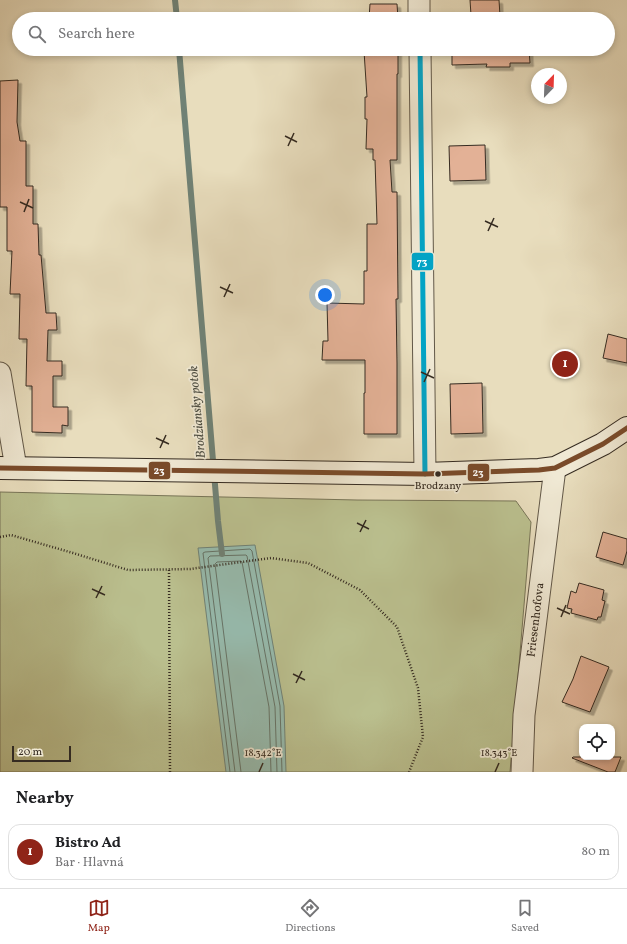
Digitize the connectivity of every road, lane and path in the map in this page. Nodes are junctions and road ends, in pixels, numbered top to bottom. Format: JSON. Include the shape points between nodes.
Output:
{"nodes":[{"id":1,"x":419,"y":0,"type":"edge"},
{"id":2,"x":419,"y":12,"type":"edge"},
{"id":3,"x":420,"y":56,"type":"edge"},
{"id":4,"x":0,"y":374,"type":"edge"},
{"id":5,"x":627,"y":428,"type":"edge"},
{"id":6,"x":8,"y":468,"type":"edge"},
{"id":7,"x":555,"y":468,"type":"junction"},
{"id":8,"x":425,"y":474,"type":"junction"},
{"id":9,"x":0,"y":537,"type":"edge"},
{"id":10,"x":169,"y":570,"type":"junction"},
{"id":11,"x":410,"y":771,"type":"edge"},
{"id":12,"x":170,"y":772,"type":"edge"},
{"id":13,"x":522,"y":772,"type":"edge"}],
"edges":[{"from":1,"to":2,"type":"street"},
{"from":3,"to":8,"type":"street"},
{"from":4,"to":6,"type":"street"},
{"from":5,"to":7,"type":"main road","via":[[603,444]]},
{"from":6,"to":8,"type":"main road"},
{"from":7,"to":8,"type":"main road"},
{"from":7,"to":13,"type":"street","name":"Friesenhofova","via":[[524,715]]},
{"from":9,"to":10,"type":"path","via":[[11,535],[128,570]]},
{"from":10,"to":11,"type":"path","via":[[271,558],[308,563],[360,590],[397,627],[418,688],[423,737]]},
{"from":10,"to":12,"type":"path"}]}
